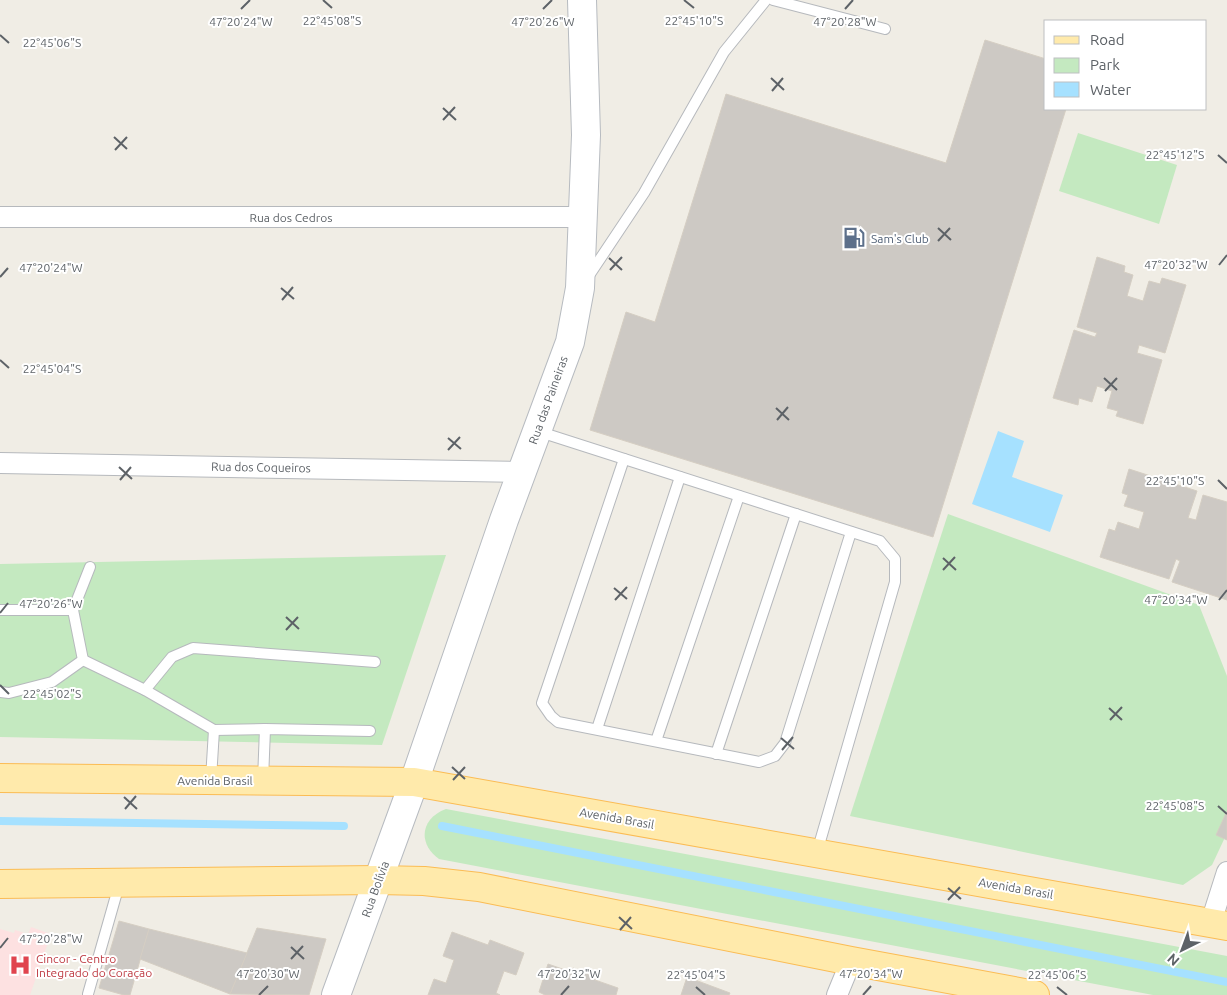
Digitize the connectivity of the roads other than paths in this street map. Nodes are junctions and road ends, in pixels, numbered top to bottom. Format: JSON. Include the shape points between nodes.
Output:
{"nodes":[{"id":1,"x":582,"y":0,"type":"edge"},
{"id":2,"x":766,"y":0,"type":"edge"},
{"id":3,"x":773,"y":0,"type":"edge"},
{"id":4,"x":886,"y":29,"type":"dead end"},
{"id":5,"x":0,"y":217,"type":"edge"},
{"id":6,"x":582,"y":218,"type":"junction"},
{"id":7,"x":580,"y":288,"type":"junction"},
{"id":8,"x":537,"y":431,"type":"junction"},
{"id":9,"x":624,"y":459,"type":"junction"},
{"id":10,"x":0,"y":464,"type":"edge"},
{"id":11,"x":521,"y":472,"type":"junction"},
{"id":12,"x":680,"y":477,"type":"junction"},
{"id":13,"x":739,"y":496,"type":"junction"},
{"id":14,"x":796,"y":514,"type":"junction"},
{"id":15,"x":852,"y":532,"type":"junction"},
{"id":16,"x":90,"y":567,"type":"dead end"},
{"id":17,"x":0,"y":610,"type":"edge"},
{"id":18,"x":73,"y":610,"type":"junction"},
{"id":19,"x":83,"y":660,"type":"junction"},
{"id":20,"x":375,"y":662,"type":"dead end"},
{"id":21,"x":146,"y":690,"type":"junction"},
{"id":22,"x":0,"y":692,"type":"edge"},
{"id":23,"x":265,"y":729,"type":"junction"},
{"id":24,"x":597,"y":729,"type":"junction"},
{"id":25,"x":214,"y":730,"type":"junction"},
{"id":26,"x":370,"y":731,"type":"dead end"},
{"id":27,"x":656,"y":741,"type":"junction"},
{"id":28,"x":716,"y":754,"type":"junction"},
{"id":29,"x":0,"y":778,"type":"edge"},
{"id":30,"x":211,"y":780,"type":"junction"},
{"id":31,"x":263,"y":781,"type":"junction"},
{"id":32,"x":414,"y":782,"type":"junction"},
{"id":33,"x":816,"y":853,"type":"junction"},
{"id":34,"x":1227,"y":872,"type":"edge"},
{"id":35,"x":378,"y":880,"type":"junction"},
{"id":36,"x":0,"y":884,"type":"edge"},
{"id":37,"x":119,"y":884,"type":"junction"},
{"id":38,"x":1219,"y":924,"type":"edge"},
{"id":39,"x":851,"y":961,"type":"junction"},
{"id":40,"x":88,"y":994,"type":"edge"},
{"id":41,"x":336,"y":995,"type":"edge"},
{"id":42,"x":837,"y":995,"type":"edge"},
{"id":43,"x":1035,"y":995,"type":"edge"}],
"edges":[{"from":1,"to":6,"type":"main road","name":"Rua das Paineiras","via":[[586,135]]},
{"from":2,"to":7,"type":"lane","via":[[724,52],[644,193]]},
{"from":3,"to":4,"type":"lane"},
{"from":5,"to":6,"type":"street","name":"Rua dos Cedros"},
{"from":6,"to":7,"type":"main road","name":"Rua das Paineiras"},
{"from":7,"to":8,"type":"main road","name":"Rua das Paineiras","via":[[570,342]]},
{"from":8,"to":9,"type":"lane"},
{"from":8,"to":11,"type":"main road","name":"Rua das Paineiras"},
{"from":9,"to":12,"type":"lane"},
{"from":9,"to":24,"type":"lane","via":[[542,703],[558,722]]},
{"from":10,"to":11,"type":"street","name":"Rua dos Coqueiros"},
{"from":11,"to":32,"type":"main road","name":"Rua das Paineiras"},
{"from":12,"to":13,"type":"lane"},
{"from":12,"to":24,"type":"lane"},
{"from":13,"to":14,"type":"lane"},
{"from":13,"to":27,"type":"lane"},
{"from":14,"to":15,"type":"lane"},
{"from":14,"to":28,"type":"lane"},
{"from":15,"to":28,"type":"lane","via":[[785,743],[775,756],[759,762]]},
{"from":15,"to":33,"type":"lane","via":[[880,541],[895,559],[894,582]]},
{"from":16,"to":18,"type":"lane"},
{"from":17,"to":18,"type":"lane"},
{"from":18,"to":19,"type":"lane"},
{"from":19,"to":21,"type":"lane"},
{"from":19,"to":22,"type":"lane","via":[[52,682],[9,693]]},
{"from":20,"to":21,"type":"lane","via":[[193,648],[172,657]]},
{"from":21,"to":25,"type":"lane"},
{"from":23,"to":25,"type":"lane"},
{"from":23,"to":26,"type":"lane"},
{"from":23,"to":31,"type":"lane"},
{"from":24,"to":27,"type":"lane"},
{"from":25,"to":30,"type":"lane"},
{"from":27,"to":28,"type":"lane"},
{"from":29,"to":30,"type":"main road","name":"Avenida Brasil"},
{"from":30,"to":31,"type":"main road","name":"Avenida Brasil"},
{"from":31,"to":32,"type":"main road","name":"Avenida Brasil"},
{"from":32,"to":33,"type":"main road","name":"Avenida Brasil"},
{"from":32,"to":35,"type":"main road","name":"Rua Bolívia"},
{"from":33,"to":38,"type":"main road","name":"Avenida Brasil"},
{"from":34,"to":38,"type":"street"},
{"from":35,"to":37,"type":"main road"},
{"from":35,"to":39,"type":"main road","via":[[479,887]]},
{"from":35,"to":41,"type":"main road","name":"Rua Bolívia"},
{"from":36,"to":37,"type":"main road"},
{"from":37,"to":40,"type":"lane"},
{"from":39,"to":42,"type":"street"},
{"from":39,"to":43,"type":"main road"}]}
